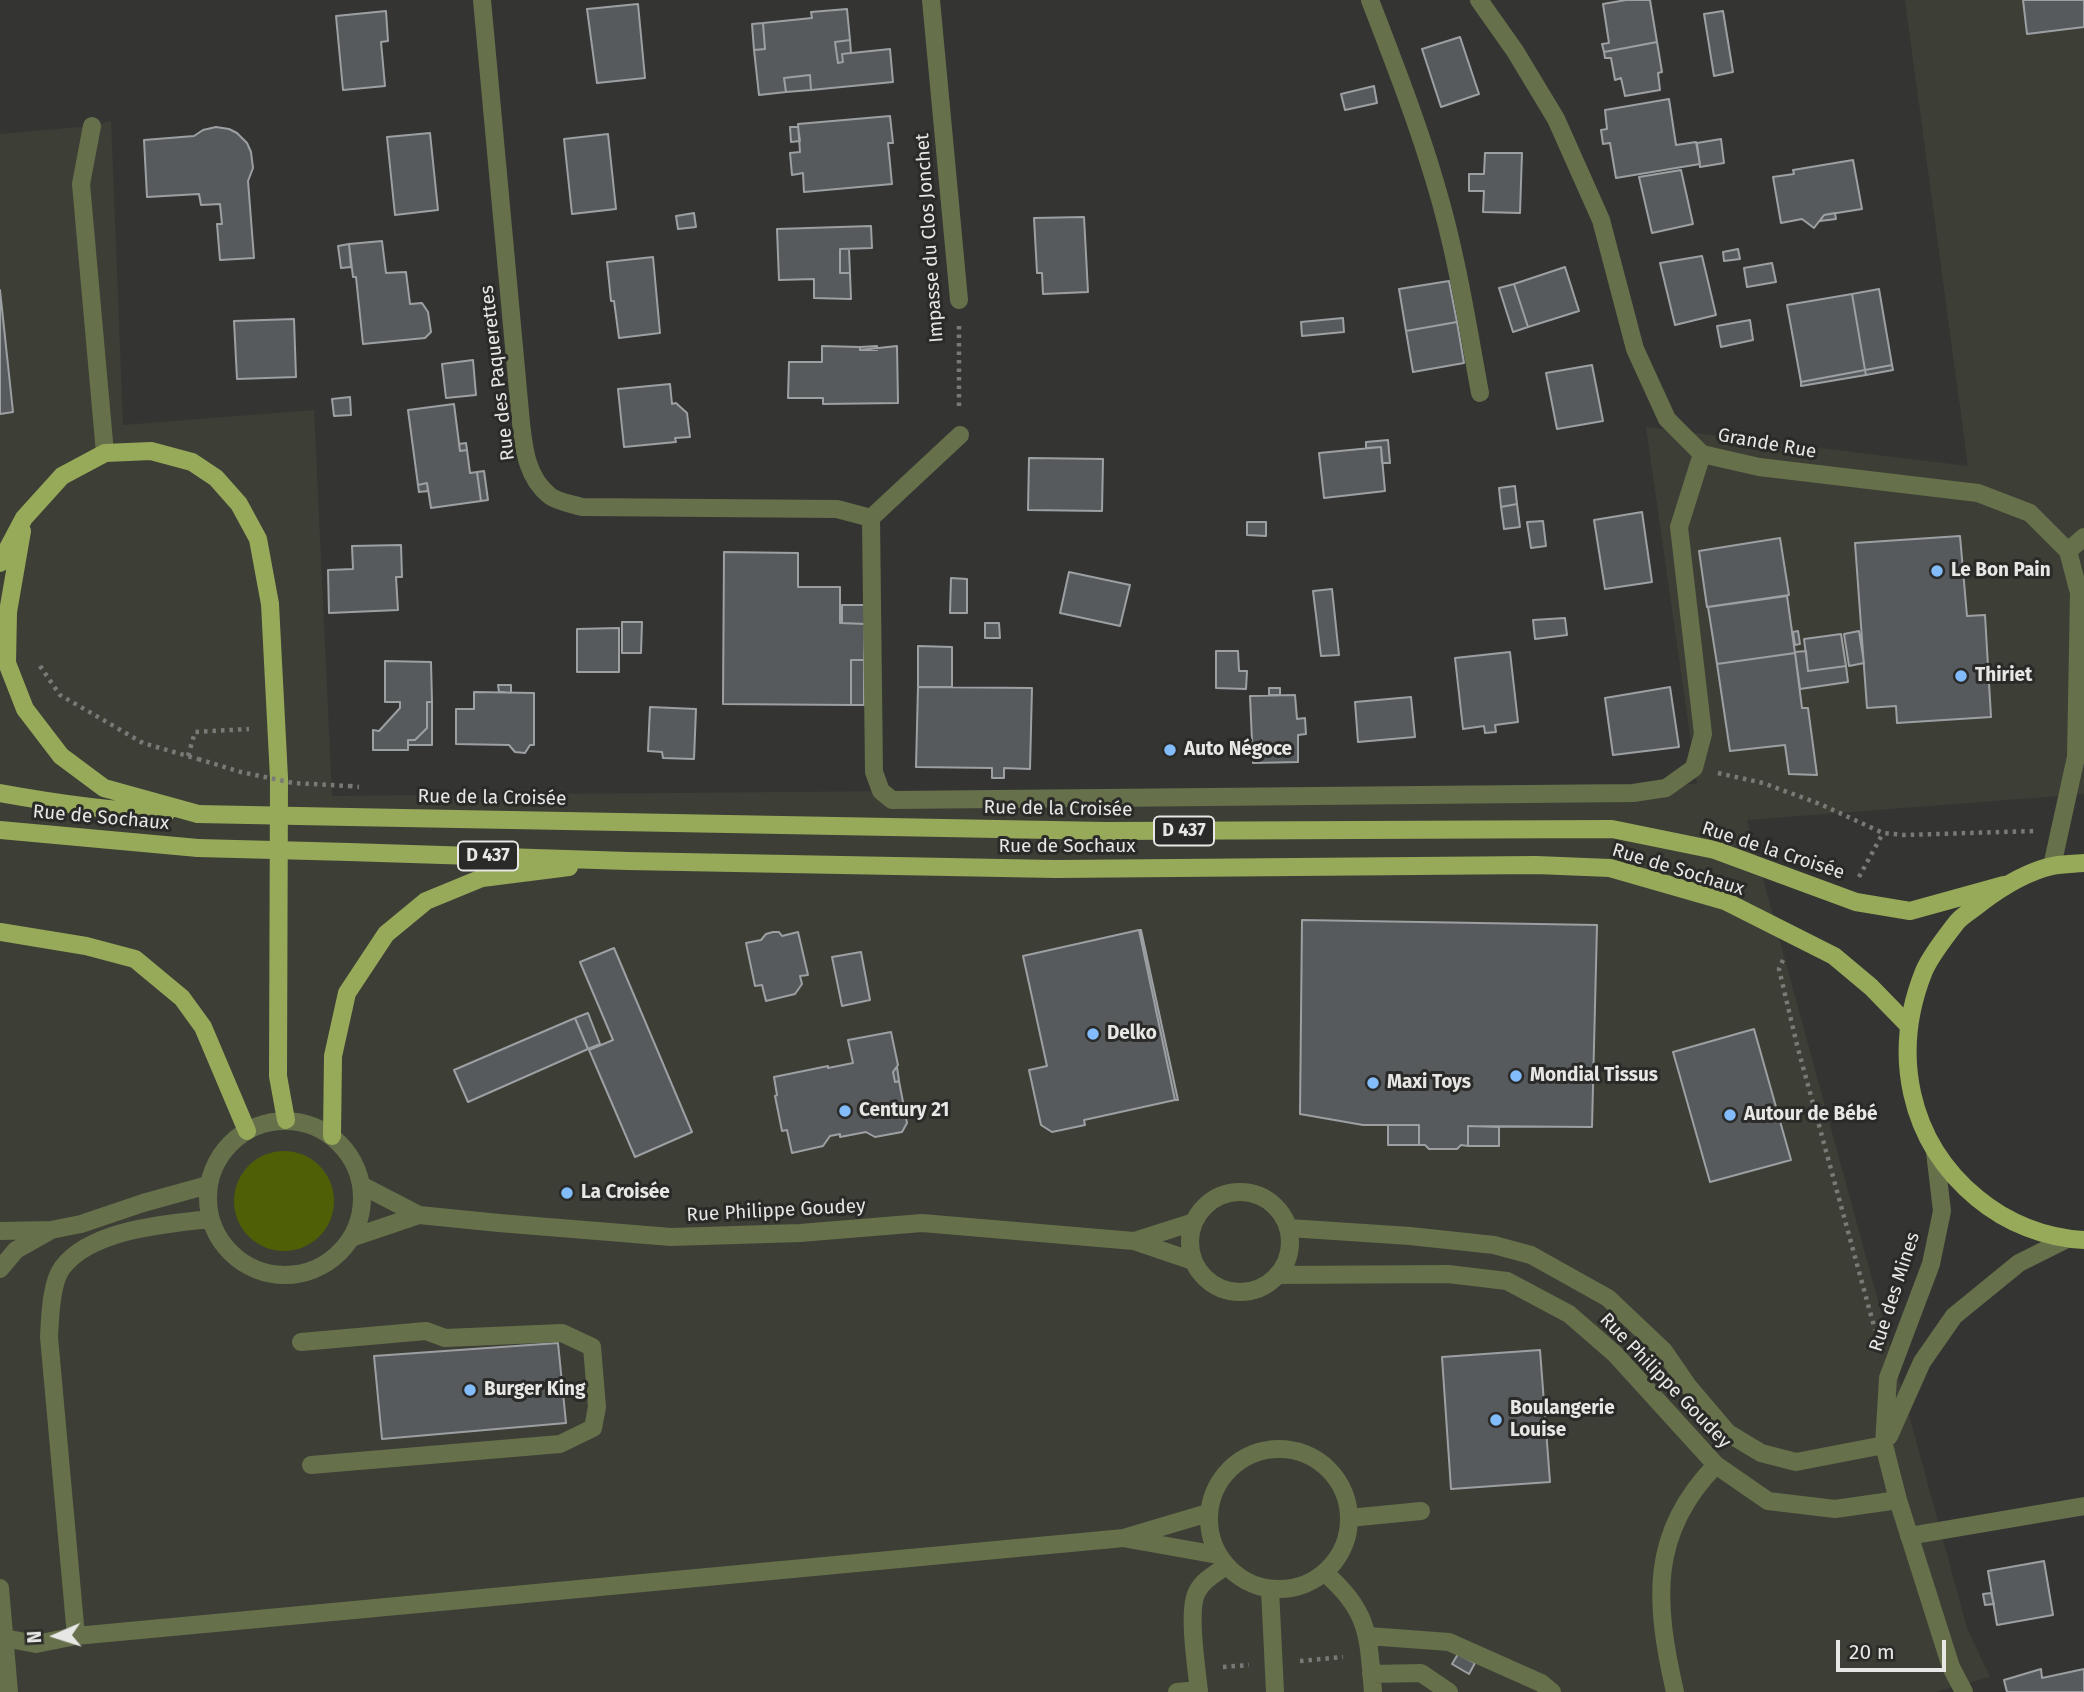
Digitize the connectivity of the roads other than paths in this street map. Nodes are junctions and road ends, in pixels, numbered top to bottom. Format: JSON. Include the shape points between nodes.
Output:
{"nodes":[{"id":1,"x":482,"y":0,"type":"edge"},
{"id":2,"x":931,"y":0,"type":"edge"},
{"id":3,"x":1370,"y":0,"type":"edge"},
{"id":4,"x":1479,"y":0,"type":"edge"},
{"id":5,"x":92,"y":126,"type":"dead end"},
{"id":6,"x":960,"y":300,"type":"road end"},
{"id":7,"x":1480,"y":393,"type":"dead end"},
{"id":8,"x":960,"y":435,"type":"road end"},
{"id":9,"x":105,"y":453,"type":"junction"},
{"id":10,"x":1703,"y":454,"type":"junction"},
{"id":11,"x":24,"y":518,"type":"junction"},
{"id":12,"x":871,"y":518,"type":"junction"},
{"id":13,"x":2084,"y":537,"type":"edge"},
{"id":14,"x":2068,"y":551,"type":"junction"},
{"id":15,"x":0,"y":563,"type":"edge"},
{"id":16,"x":2081,"y":678,"type":"edge"},
{"id":17,"x":2076,"y":757,"type":"junction"},
{"id":18,"x":2084,"y":774,"type":"edge"},
{"id":19,"x":0,"y":793,"type":"edge"},
{"id":20,"x":198,"y":814,"type":"junction"},
{"id":21,"x":0,"y":830,"type":"edge"},
{"id":22,"x":628,"y":860,"type":"junction"},
{"id":23,"x":2084,"y":863,"type":"edge"},
{"id":24,"x":2052,"y":866,"type":"junction"},
{"id":25,"x":2004,"y":885,"type":"junction"},
{"id":26,"x":0,"y":932,"type":"edge"},
{"id":27,"x":1908,"y":1025,"type":"junction"},
{"id":28,"x":286,"y":1120,"type":"junction"},
{"id":29,"x":247,"y":1130,"type":"junction"},
{"id":30,"x":332,"y":1136,"type":"junction"},
{"id":31,"x":1936,"y":1152,"type":"junction"},
{"id":32,"x":208,"y":1185,"type":"junction"},
{"id":33,"x":361,"y":1185,"type":"junction"},
{"id":34,"x":419,"y":1214,"type":"junction"},
{"id":35,"x":210,"y":1219,"type":"junction"},
{"id":36,"x":1194,"y":1222,"type":"junction"},
{"id":37,"x":1289,"y":1228,"type":"junction"},
{"id":38,"x":51,"y":1230,"type":"junction"},
{"id":39,"x":0,"y":1231,"type":"edge"},
{"id":40,"x":351,"y":1238,"type":"junction"},
{"id":41,"x":2076,"y":1239,"type":"edge"},
{"id":42,"x":1134,"y":1241,"type":"junction"},
{"id":43,"x":1194,"y":1261,"type":"junction"},
{"id":44,"x":0,"y":1269,"type":"edge"},
{"id":45,"x":1277,"y":1275,"type":"junction"},
{"id":46,"x":301,"y":1342,"type":"dead end"},
{"id":47,"x":1884,"y":1445,"type":"junction"},
{"id":48,"x":311,"y":1465,"type":"dead end"},
{"id":49,"x":1716,"y":1465,"type":"junction"},
{"id":50,"x":1898,"y":1500,"type":"junction"},
{"id":51,"x":2084,"y":1506,"type":"edge"},
{"id":52,"x":1421,"y":1511,"type":"dead end"},
{"id":53,"x":1208,"y":1513,"type":"junction"},
{"id":54,"x":1349,"y":1518,"type":"junction"},
{"id":55,"x":1909,"y":1536,"type":"junction"},
{"id":56,"x":1124,"y":1538,"type":"junction"},
{"id":57,"x":1222,"y":1560,"type":"junction"},
{"id":58,"x":1325,"y":1573,"type":"junction"},
{"id":59,"x":0,"y":1588,"type":"edge"},
{"id":60,"x":1270,"y":1590,"type":"junction"},
{"id":61,"x":76,"y":1636,"type":"junction"},
{"id":62,"x":1368,"y":1636,"type":"junction"},
{"id":63,"x":4,"y":1638,"type":"junction"},
{"id":64,"x":1372,"y":1683,"type":"edge"},
{"id":65,"x":1199,"y":1691,"type":"edge"},
{"id":66,"x":9,"y":1692,"type":"edge"},
{"id":67,"x":1177,"y":1692,"type":"edge"},
{"id":68,"x":1276,"y":1692,"type":"edge"},
{"id":69,"x":1449,"y":1692,"type":"edge"},
{"id":70,"x":1552,"y":1692,"type":"edge"},
{"id":71,"x":1675,"y":1692,"type":"edge"},
{"id":72,"x":1964,"y":1692,"type":"edge"}],
"edges":[{"from":1,"to":12,"type":"street","name":"Rue des Paquerettes","via":[[521,423],[535,479],[551,497],[582,507],[837,509]]},
{"from":2,"to":6,"type":"street","name":"Impasse du Clos Jonchet"},
{"from":3,"to":7,"type":"street","via":[[1436,183],[1460,278]]},
{"from":4,"to":10,"type":"street","name":"Grande Rue","via":[[1556,119],[1601,220],[1635,349],[1667,419]]},
{"from":5,"to":9,"type":"street","via":[[81,184]]},
{"from":8,"to":12,"type":"street"},
{"from":9,"to":11,"type":"main road","via":[[62,476]]},
{"from":9,"to":28,"type":"main road","via":[[151,451],[192,462],[216,478],[239,504],[258,539],[270,604],[277,726],[278,1076]]},
{"from":10,"to":12,"type":"street","via":[[1679,527],[1703,734],[1694,768],[1666,788],[1633,793],[892,800],[881,791],[874,772]]},
{"from":10,"to":14,"type":"street","name":"Grande Rue","via":[[1759,467],[1978,493],[2030,513]]},
{"from":11,"to":15,"type":"main road"},
{"from":11,"to":20,"type":"main road","via":[[8,612],[7,663],[25,709],[61,755],[104,788]]},
{"from":13,"to":14,"type":"street"},
{"from":14,"to":16,"type":"street","via":[[2079,593]]},
{"from":16,"to":17,"type":"street"},
{"from":17,"to":18,"type":"street"},
{"from":17,"to":24,"type":"street"},
{"from":19,"to":20,"type":"main road","number":"D 437","via":[[124,811]]},
{"from":20,"to":25,"type":"main road","name":"Rue de la Croisée","number":"D 437","bridge":true,"via":[[1106,831],[1612,829],[1715,850],[1856,902],[1910,911]]},
{"from":21,"to":22,"type":"main road","name":"Rue de Sochaux","number":"D 437","bridge":true,"via":[[198,848]]},
{"from":22,"to":27,"type":"main road","name":"Rue de Sochaux","number":"D 437","via":[[1055,869],[1610,868],[1725,901],[1834,956]]},
{"from":22,"to":30,"type":"main road","via":[[482,878],[426,901],[386,934],[347,993],[333,1056]]},
{"from":23,"to":24,"type":"main road"},
{"from":24,"to":25,"type":"main road"},
{"from":25,"to":27,"type":"main road","via":[[1958,921],[1931,959]]},
{"from":26,"to":29,"type":"main road","via":[[135,959],[182,998],[203,1027]]},
{"from":27,"to":31,"type":"main road","via":[[1907,1069],[1916,1112]]},
{"from":28,"to":29,"type":"street"},
{"from":28,"to":30,"type":"street"},
{"from":29,"to":32,"type":"street","via":[[215,1163]]},
{"from":30,"to":33,"type":"street","via":[[350,1158]]},
{"from":31,"to":41,"type":"main road","via":[[1960,1184],[1992,1210],[2028,1229]]},
{"from":31,"to":47,"type":"street","name":"Rue des Mines","via":[[1942,1211],[1931,1264],[1888,1378]]},
{"from":32,"to":35,"type":"street"},
{"from":32,"to":38,"type":"street"},
{"from":33,"to":34,"type":"street","name":"Rue Philippe Goudey"},
{"from":33,"to":40,"type":"street","via":[[360,1212]]},
{"from":34,"to":40,"type":"street","name":"Rue Philippe Goudey"},
{"from":34,"to":42,"type":"street","name":"Rue Philippe Goudey","via":[[671,1237],[922,1223]]},
{"from":35,"to":40,"type":"street","via":[[221,1242],[239,1261],[261,1272],[287,1276],[312,1271],[334,1258]]},
{"from":35,"to":61,"type":"street","via":[[135,1228],[83,1250],[61,1268],[49,1337]]},
{"from":36,"to":37,"type":"street","via":[[1216,1198],[1250,1193],[1265,1198]]},
{"from":36,"to":42,"type":"street","name":"Rue Philippe Goudey"},
{"from":36,"to":43,"type":"street","via":[[1190,1238]]},
{"from":37,"to":45,"type":"street","via":[[1287,1261]]},
{"from":37,"to":47,"type":"street","name":"Rue Philippe Goudey","via":[[1494,1245],[1531,1255],[1608,1298],[1664,1351],[1728,1433],[1761,1453],[1796,1462]]},
{"from":38,"to":39,"type":"street"},
{"from":38,"to":44,"type":"street","via":[[16,1250]]},
{"from":41,"to":47,"type":"street","via":[[2019,1263],[1954,1316],[1922,1362]]},
{"from":42,"to":43,"type":"street","name":"Rue Philippe Goudey"},
{"from":43,"to":45,"type":"street","via":[[1207,1280],[1230,1293],[1264,1286]]},
{"from":45,"to":49,"type":"street","name":"Rue Philippe Goudey","via":[[1448,1274],[1507,1281],[1569,1314],[1615,1354]]},
{"from":46,"to":48,"type":"street","via":[[426,1331],[445,1338],[562,1333],[592,1347],[597,1407],[593,1428],[560,1444]]},
{"from":47,"to":50,"type":"street","name":"Rue des Mines"},
{"from":49,"to":50,"type":"street","name":"Rue Philippe Goudey","via":[[1768,1502],[1835,1510]]},
{"from":49,"to":71,"type":"street","via":[[1695,1487],[1673,1524],[1662,1565],[1659,1598]]},
{"from":50,"to":55,"type":"street","name":"Rue des Mines"},
{"from":51,"to":55,"type":"street"},
{"from":52,"to":54,"type":"street"},
{"from":53,"to":54,"type":"street","via":[[1227,1471],[1245,1457],[1279,1448],[1304,1453],[1324,1465],[1340,1485]]},
{"from":53,"to":56,"type":"street"},
{"from":53,"to":57,"type":"street","via":[[1210,1538]]},
{"from":54,"to":58,"type":"street","via":[[1341,1553]]},
{"from":55,"to":72,"type":"street","name":"Rue des Mines","via":[[1951,1667]]},
{"from":56,"to":57,"type":"street"},
{"from":56,"to":61,"type":"street"},
{"from":57,"to":60,"type":"street","via":[[1250,1584]]},
{"from":57,"to":65,"type":"street","via":[[1195,1594]]},
{"from":58,"to":60,"type":"street","via":[[1294,1588]]},
{"from":58,"to":62,"type":"street","via":[[1359,1611]]},
{"from":59,"to":63,"type":"street"},
{"from":60,"to":68,"type":"street"},
{"from":61,"to":63,"type":"street","via":[[36,1644]]},
{"from":62,"to":64,"type":"street"},
{"from":62,"to":70,"type":"street","via":[[1449,1642]]},
{"from":63,"to":66,"type":"street"},
{"from":64,"to":69,"type":"street","via":[[1421,1673]]},
{"from":65,"to":67,"type":"street"}]}
